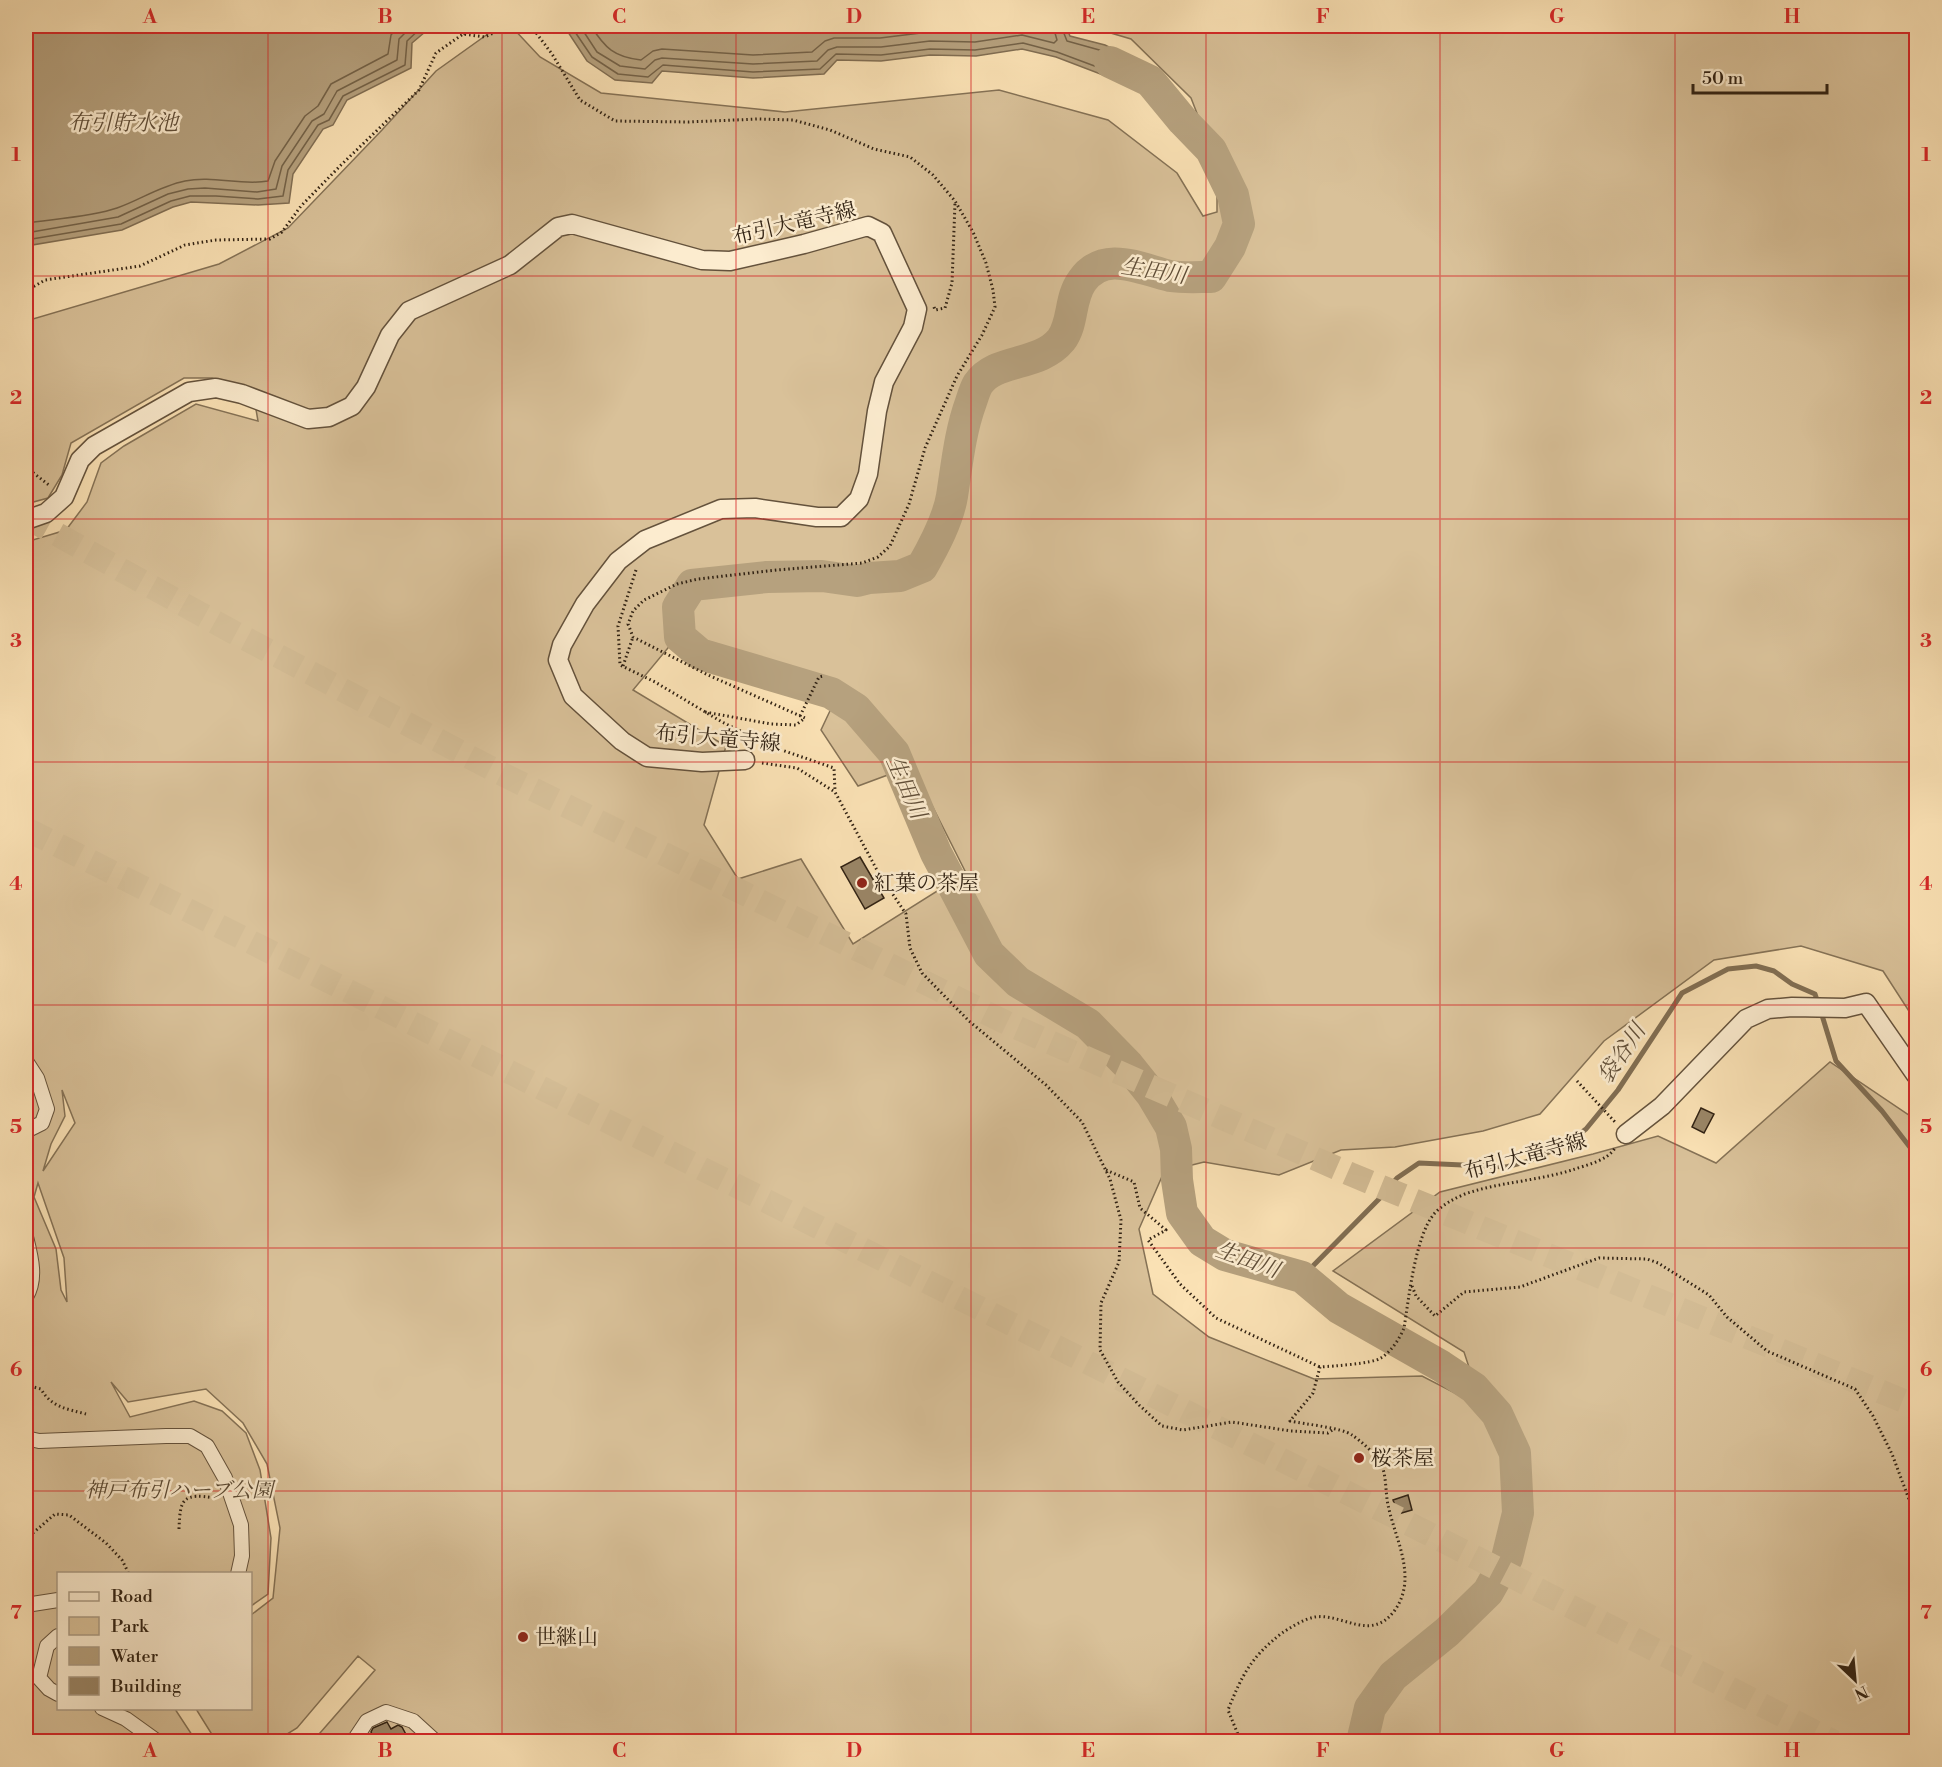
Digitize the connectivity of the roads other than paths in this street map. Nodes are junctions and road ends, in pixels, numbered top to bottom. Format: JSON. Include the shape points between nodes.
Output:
{"nodes":[{"id":1,"x":26,"y":520,"type":"edge"},
{"id":2,"x":745,"y":760,"type":"road end"},
{"id":3,"x":26,"y":1061,"type":"edge"},
{"id":4,"x":1917,"y":1075,"type":"edge"},
{"id":5,"x":26,"y":1131,"type":"edge"},
{"id":6,"x":1623,"y":1131,"type":"road end"},
{"id":7,"x":26,"y":1237,"type":"edge"},
{"id":8,"x":26,"y":1297,"type":"edge"},
{"id":9,"x":26,"y":1438,"type":"edge"},
{"id":10,"x":238,"y":1572,"type":"edge"},
{"id":11,"x":57,"y":1600,"type":"edge"},
{"id":12,"x":26,"y":1605,"type":"edge"},
{"id":13,"x":57,"y":1637,"type":"edge"},
{"id":14,"x":57,"y":1693,"type":"edge"},
{"id":15,"x":106,"y":1710,"type":"edge"},
{"id":16,"x":158,"y":1742,"type":"edge"},
{"id":17,"x":353,"y":1742,"type":"edge"},
{"id":18,"x":436,"y":1742,"type":"edge"}],
"edges":[{"from":1,"to":2,"type":"street","name":"布引大竜寺線","via":[[46,513],[64,496],[80,460],[94,446],[189,392],[216,388],[308,419],[329,417],[352,406],[366,387],[390,335],[409,311],[510,265],[558,227],[572,224],[702,260],[730,261],[868,226],[882,233],[917,309],[913,327],[884,382],[868,474],[858,499],[841,517],[755,508],[721,509],[645,540],[618,561],[585,604],[558,660],[573,696],[622,741],[647,757],[702,762]]},
{"from":3,"to":5,"type":"street","via":[[37,1078],[47,1109],[42,1123]]},
{"from":4,"to":6,"type":"street","via":[[1866,1003],[1845,1008],[1768,1009],[1746,1019],[1662,1106]]},
{"from":7,"to":8,"type":"street","via":[[32,1286]]},
{"from":9,"to":10,"type":"street","via":[[39,1442],[190,1436],[207,1446],[225,1478],[241,1525]]},
{"from":11,"to":12,"type":"street"},
{"from":13,"to":14,"type":"street","via":[[47,1646],[39,1678]]},
{"from":15,"to":16,"type":"street"},
{"from":17,"to":18,"type":"street","via":[[367,1721],[386,1712],[413,1721]]}]}
